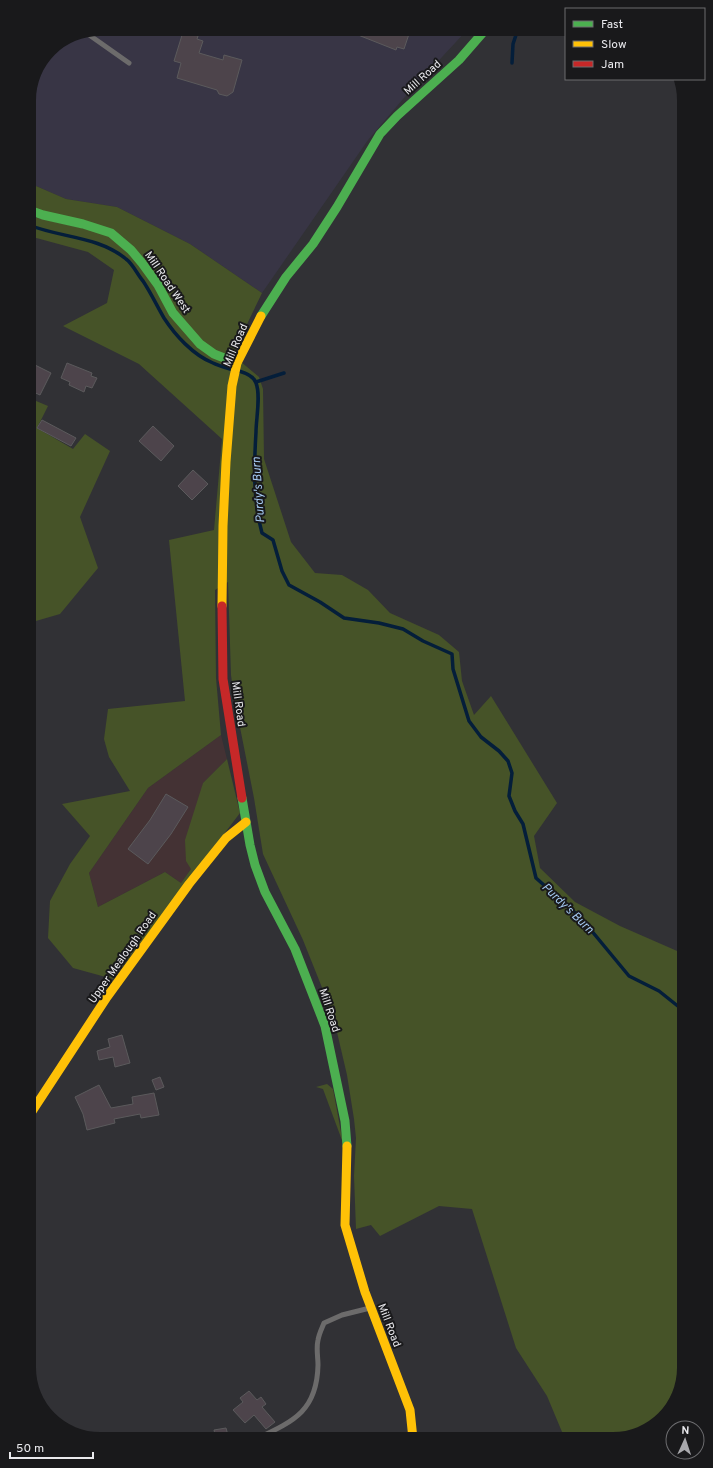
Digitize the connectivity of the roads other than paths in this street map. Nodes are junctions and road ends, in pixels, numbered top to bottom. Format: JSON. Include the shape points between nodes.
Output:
{"nodes":[{"id":1,"x":480,"y":36,"type":"edge"},
{"id":2,"x":92,"y":37,"type":"edge"},
{"id":3,"x":129,"y":63,"type":"dead end"},
{"id":4,"x":36,"y":212,"type":"edge"},
{"id":5,"x":237,"y":363,"type":"junction"},
{"id":6,"x":246,"y":822,"type":"junction"},
{"id":7,"x":36,"y":1106,"type":"edge"},
{"id":8,"x":371,"y":1307,"type":"junction"},
{"id":9,"x":271,"y":1432,"type":"edge"},
{"id":10,"x":412,"y":1432,"type":"edge"}],
"edges":[{"from":1,"to":5,"type":"street","name":"Mill Road","via":[[459,60],[380,134],[313,244],[270,301]]},
{"from":2,"to":3,"type":"lane"},
{"from":4,"to":5,"type":"street","name":"Mill Road West","via":[[111,233],[142,263],[173,313],[200,344],[214,354]]},
{"from":5,"to":6,"type":"street","name":"Mill Road","via":[[232,386],[226,462],[222,634],[223,679],[228,720]]},
{"from":6,"to":7,"type":"street","name":"Upper Mealough Road","via":[[226,838],[189,884],[107,998]]},
{"from":6,"to":8,"type":"street","name":"Mill Road","via":[[255,865],[265,892],[295,949],[325,1026],[347,1145],[345,1225]]},
{"from":8,"to":9,"type":"lane","via":[[324,1323],[318,1341],[316,1391],[298,1416]]},
{"from":8,"to":10,"type":"street","name":"Mill Road","via":[[410,1410]]}]}
